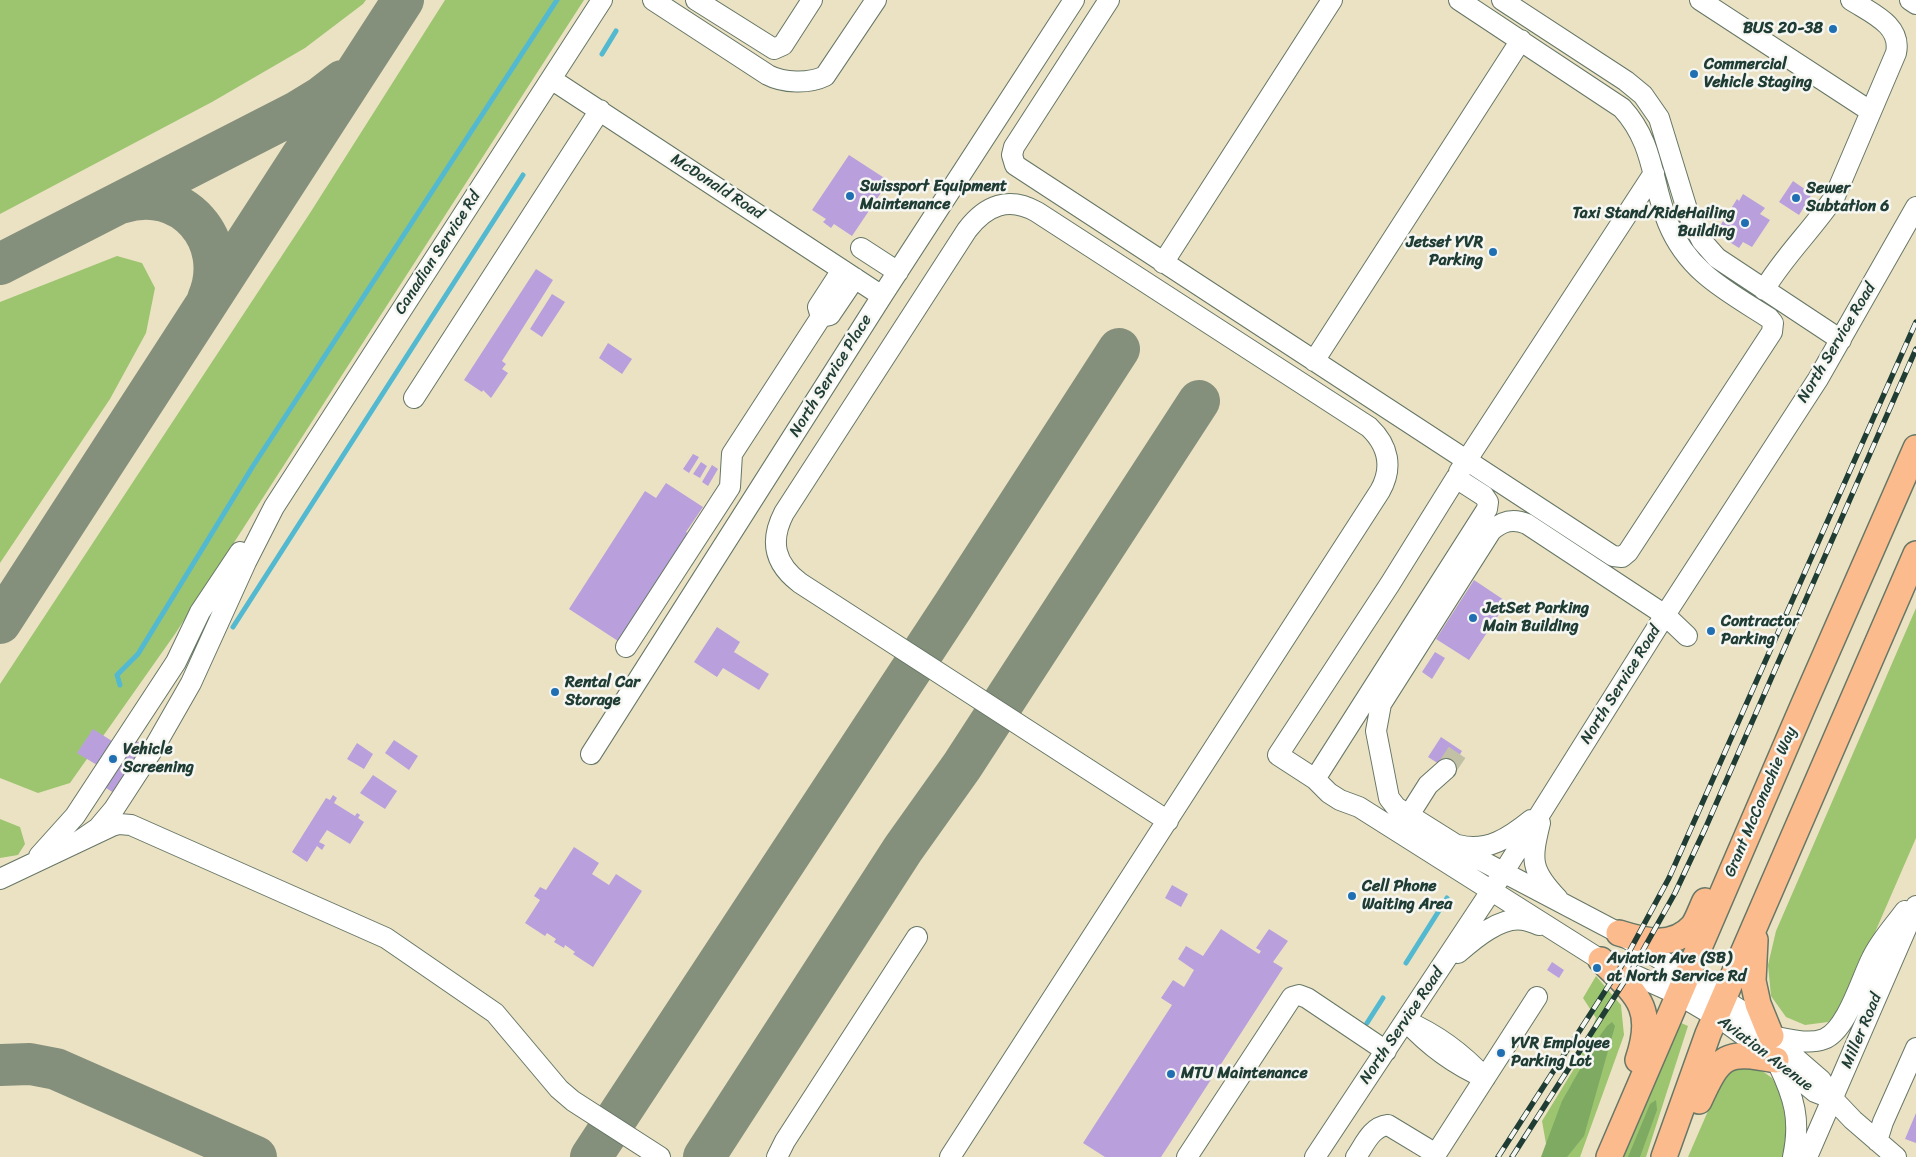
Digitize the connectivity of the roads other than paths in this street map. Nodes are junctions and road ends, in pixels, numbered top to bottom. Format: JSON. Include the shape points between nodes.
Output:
{"nodes":[{"id":1,"x":602,"y":0,"type":"edge"},
{"id":2,"x":653,"y":0,"type":"edge"},
{"id":3,"x":696,"y":0,"type":"edge"},
{"id":4,"x":812,"y":0,"type":"edge"},
{"id":5,"x":876,"y":0,"type":"edge"},
{"id":6,"x":1074,"y":0,"type":"edge"},
{"id":7,"x":1109,"y":0,"type":"edge"},
{"id":8,"x":1332,"y":0,"type":"edge"},
{"id":9,"x":1459,"y":0,"type":"edge"},
{"id":10,"x":1502,"y":0,"type":"edge"},
{"id":11,"x":1700,"y":0,"type":"edge"},
{"id":12,"x":1851,"y":0,"type":"edge"},
{"id":13,"x":1910,"y":0,"type":"edge"},
{"id":14,"x":1916,"y":4,"type":"edge"},
{"id":15,"x":1521,"y":40,"type":"junction"},
{"id":16,"x":551,"y":79,"type":"junction"},
{"id":17,"x":600,"y":110,"type":"junction"},
{"id":18,"x":1870,"y":111,"type":"junction"},
{"id":19,"x":1654,"y":173,"type":"junction"},
{"id":20,"x":1916,"y":207,"type":"edge"},
{"id":21,"x":861,"y":248,"type":"dead end"},
{"id":22,"x":1163,"y":263,"type":"junction"},
{"id":23,"x":898,"y":272,"type":"junction"},
{"id":24,"x":848,"y":274,"type":"junction"},
{"id":25,"x":1764,"y":290,"type":"junction"},
{"id":26,"x":882,"y":296,"type":"junction"},
{"id":27,"x":1841,"y":340,"type":"junction"},
{"id":28,"x":1314,"y":361,"type":"junction"},
{"id":29,"x":414,"y":398,"type":"dead end"},
{"id":30,"x":1916,"y":448,"type":"edge"},
{"id":31,"x":1467,"y":461,"type":"junction"},
{"id":32,"x":1456,"y":478,"type":"junction"},
{"id":33,"x":274,"y":506,"type":"junction"},
{"id":34,"x":1538,"y":506,"type":"junction"},
{"id":35,"x":1527,"y":524,"type":"junction"},
{"id":36,"x":1916,"y":554,"type":"edge"},
{"id":37,"x":1665,"y":615,"type":"junction"},
{"id":38,"x":1687,"y":636,"type":"dead end"},
{"id":39,"x":626,"y":647,"type":"dead end"},
{"id":40,"x":591,"y":754,"type":"dead end"},
{"id":41,"x":1782,"y":755,"type":"junction"},
{"id":42,"x":1440,"y":766,"type":"tunnel mouth"},
{"id":43,"x":1315,"y":779,"type":"junction"},
{"id":44,"x":1543,"y":811,"type":"junction"},
{"id":45,"x":1409,"y":815,"type":"junction"},
{"id":46,"x":1168,"y":821,"type":"junction"},
{"id":47,"x":79,"y":842,"type":"junction"},
{"id":48,"x":1452,"y":843,"type":"junction"},
{"id":49,"x":32,"y":862,"type":"junction"},
{"id":50,"x":1503,"y":873,"type":"junction"},
{"id":51,"x":0,"y":879,"type":"edge"},
{"id":52,"x":1491,"y":892,"type":"junction"},
{"id":53,"x":1916,"y":895,"type":"edge"},
{"id":54,"x":1567,"y":906,"type":"junction"},
{"id":55,"x":1916,"y":906,"type":"edge"},
{"id":56,"x":1757,"y":920,"type":"junction"},
{"id":57,"x":1549,"y":928,"type":"junction"},
{"id":58,"x":1619,"y":933,"type":"junction"},
{"id":59,"x":914,"y":940,"type":"dead end"},
{"id":60,"x":1601,"y":960,"type":"junction"},
{"id":61,"x":1443,"y":965,"type":"junction"},
{"id":62,"x":1683,"y":986,"type":"junction"},
{"id":63,"x":1537,"y":997,"type":"dead end"},
{"id":64,"x":1719,"y":1008,"type":"junction"},
{"id":65,"x":1406,"y":1021,"type":"junction"},
{"id":66,"x":1774,"y":1048,"type":"junction"},
{"id":67,"x":1916,"y":1048,"type":"edge"},
{"id":68,"x":1386,"y":1051,"type":"junction"},
{"id":69,"x":1485,"y":1078,"type":"junction"},
{"id":70,"x":1833,"y":1099,"type":"junction"},
{"id":71,"x":1877,"y":1141,"type":"junction"},
{"id":72,"x":1435,"y":1156,"type":"edge"},
{"id":73,"x":660,"y":1157,"type":"edge"},
{"id":74,"x":777,"y":1157,"type":"edge"},
{"id":75,"x":950,"y":1157,"type":"edge"},
{"id":76,"x":1187,"y":1157,"type":"edge"},
{"id":77,"x":1315,"y":1157,"type":"edge"},
{"id":78,"x":1356,"y":1157,"type":"edge"},
{"id":79,"x":1607,"y":1157,"type":"edge"},
{"id":80,"x":1665,"y":1157,"type":"edge"},
{"id":81,"x":1793,"y":1157,"type":"edge"},
{"id":82,"x":1808,"y":1157,"type":"edge"},
{"id":83,"x":1896,"y":1157,"type":"edge"}],
"edges":[{"from":1,"to":16,"type":"street","name":"Canadian Service Rd"},
{"from":2,"to":5,"type":"street","via":[[768,75],[788,81],[825,76]]},
{"from":3,"to":4,"type":"street","via":[[774,49],[783,45]]},
{"from":6,"to":23,"type":"street","name":"North Service Place"},
{"from":7,"to":22,"type":"street","via":[[1014,146],[1013,161]]},
{"from":8,"to":22,"type":"street"},
{"from":9,"to":15,"type":"street"},
{"from":10,"to":25,"type":"street","via":[[1643,95],[1659,118],[1694,229],[1717,258]]},
{"from":11,"to":18,"type":"street"},
{"from":12,"to":18,"type":"street","via":[[1885,22],[1897,38],[1896,53]]},
{"from":13,"to":14,"type":"street"},
{"from":15,"to":19,"type":"street","via":[[1622,108],[1640,131]]},
{"from":15,"to":28,"type":"street"},
{"from":16,"to":17,"type":"street","name":"McDonald Road"},
{"from":16,"to":33,"type":"street","name":"Canadian Service Rd"},
{"from":17,"to":24,"type":"street","name":"McDonald Road"},
{"from":17,"to":29,"type":"street"},
{"from":18,"to":25,"type":"street","via":[[1836,192],[1821,217],[1777,268]]},
{"from":19,"to":31,"type":"street"},
{"from":19,"to":34,"type":"street","via":[[1668,224],[1683,251],[1704,275],[1771,320],[1772,332],[1625,555],[1613,556]]},
{"from":20,"to":27,"type":"street","name":"North Service Road"},
{"from":21,"to":23,"type":"street"},
{"from":22,"to":28,"type":"street"},
{"from":23,"to":26,"type":"street","name":"North Service Place"},
{"from":24,"to":26,"type":"street","name":"McDonald Road"},
{"from":24,"to":39,"type":"street","via":[[830,315],[820,317],[732,454],[730,487]]},
{"from":25,"to":27,"type":"street"},
{"from":26,"to":40,"type":"street","name":"North Service Place"},
{"from":27,"to":37,"type":"street","name":"North Service Road"},
{"from":28,"to":31,"type":"street"},
{"from":30,"to":41,"type":"main road","name":"Grant McConachie Way"},
{"from":31,"to":32,"type":"street"},
{"from":31,"to":34,"type":"street"},
{"from":32,"to":43,"type":"street","via":[[1484,496],[1488,502],[1487,509]]},
{"from":32,"to":43,"type":"street","name":"Aviation Avenue","via":[[1278,755]]},
{"from":33,"to":47,"type":"street","via":[[192,683],[114,809],[98,828]]},
{"from":33,"to":49,"type":"street","via":[[200,612],[176,662],[75,816]]},
{"from":34,"to":35,"type":"street"},
{"from":35,"to":37,"type":"street"},
{"from":35,"to":45,"type":"street","name":"Aviation Avenue","via":[[1506,521],[1492,531],[1381,704],[1376,731],[1388,794],[1392,804]]},
{"from":36,"to":56,"type":"main road"},
{"from":37,"to":38,"type":"street"},
{"from":37,"to":44,"type":"street","name":"North Service Road"},
{"from":41,"to":58,"type":"main road","via":[[1741,819],[1693,925],[1679,936],[1663,941],[1643,940]]},
{"from":41,"to":62,"type":"main road","name":"Grant McConachie Way"},
{"from":42,"to":45,"type":"street"},
{"from":43,"to":52,"type":"street","name":"Aviation Avenue","via":[[1335,784],[1359,807]]},
{"from":44,"to":48,"type":"street","via":[[1500,841],[1473,848]]},
{"from":44,"to":50,"type":"street","name":"North Service Road"},
{"from":44,"to":54,"type":"street","via":[[1534,861],[1551,891]]},
{"from":45,"to":48,"type":"street","name":"Aviation Avenue"},
{"from":46,"to":46,"type":"street","via":[[1380,492],[1388,474],[1388,456],[1369,427],[1037,212],[1021,205],[996,206],[980,215],[967,230],[784,513],[776,529],[777,554],[787,572],[800,583]]},
{"from":46,"to":75,"type":"street"},
{"from":47,"to":49,"type":"street"},
{"from":47,"to":73,"type":"street","via":[[112,826],[131,825],[386,938],[495,1013],[565,1095]]},
{"from":48,"to":50,"type":"street","name":"Aviation Avenue"},
{"from":49,"to":51,"type":"street"},
{"from":50,"to":52,"type":"street","name":"North Service Road"},
{"from":50,"to":54,"type":"street","name":"Aviation Avenue"},
{"from":52,"to":57,"type":"street","name":"Aviation Avenue"},
{"from":52,"to":61,"type":"street","name":"North Service Road"},
{"from":53,"to":66,"type":"street","via":[[1872,956],[1846,1015],[1832,1034],[1825,1039]]},
{"from":54,"to":58,"type":"street","name":"Aviation Avenue"},
{"from":55,"to":70,"type":"street","name":"Miller Road"},
{"from":56,"to":64,"type":"main road"},
{"from":56,"to":66,"type":"main road","via":[[1753,981]]},
{"from":57,"to":60,"type":"street","name":"Aviation Avenue"},
{"from":57,"to":61,"type":"street","via":[[1521,920],[1501,924],[1484,931]]},
{"from":58,"to":62,"type":"street","name":"Aviation Avenue"},
{"from":59,"to":74,"type":"street"},
{"from":60,"to":62,"type":"street","name":"Aviation Avenue"},
{"from":60,"to":79,"type":"main road","via":[[1637,997],[1643,1008],[1646,1027]]},
{"from":61,"to":65,"type":"street","name":"North Service Road"},
{"from":62,"to":64,"type":"street","name":"Aviation Avenue"},
{"from":62,"to":79,"type":"main road","name":"Grant McConachie Way"},
{"from":63,"to":69,"type":"street"},
{"from":64,"to":66,"type":"street","name":"Aviation Avenue","via":[[1740,1010]]},
{"from":64,"to":80,"type":"main road"},
{"from":65,"to":68,"type":"street","name":"North Service Road"},
{"from":65,"to":69,"type":"street","via":[[1421,1037],[1466,1070]]},
{"from":66,"to":70,"type":"street","name":"Aviation Avenue","via":[[1821,1080]]},
{"from":66,"to":80,"type":"main road","via":[[1753,1055],[1736,1055],[1718,1064]]},
{"from":66,"to":81,"type":"street","via":[[1795,1106],[1797,1128]]},
{"from":67,"to":71,"type":"street"},
{"from":68,"to":76,"type":"street","via":[[1307,998],[1292,997]]},
{"from":68,"to":77,"type":"street","name":"North Service Road"},
{"from":69,"to":72,"type":"street"},
{"from":70,"to":71,"type":"street","name":"Aviation Avenue"},
{"from":70,"to":82,"type":"street","name":"Miller Road"},
{"from":71,"to":83,"type":"street","name":"Aviation Avenue"},
{"from":72,"to":78,"type":"street","via":[[1388,1125],[1375,1129]]}]}
